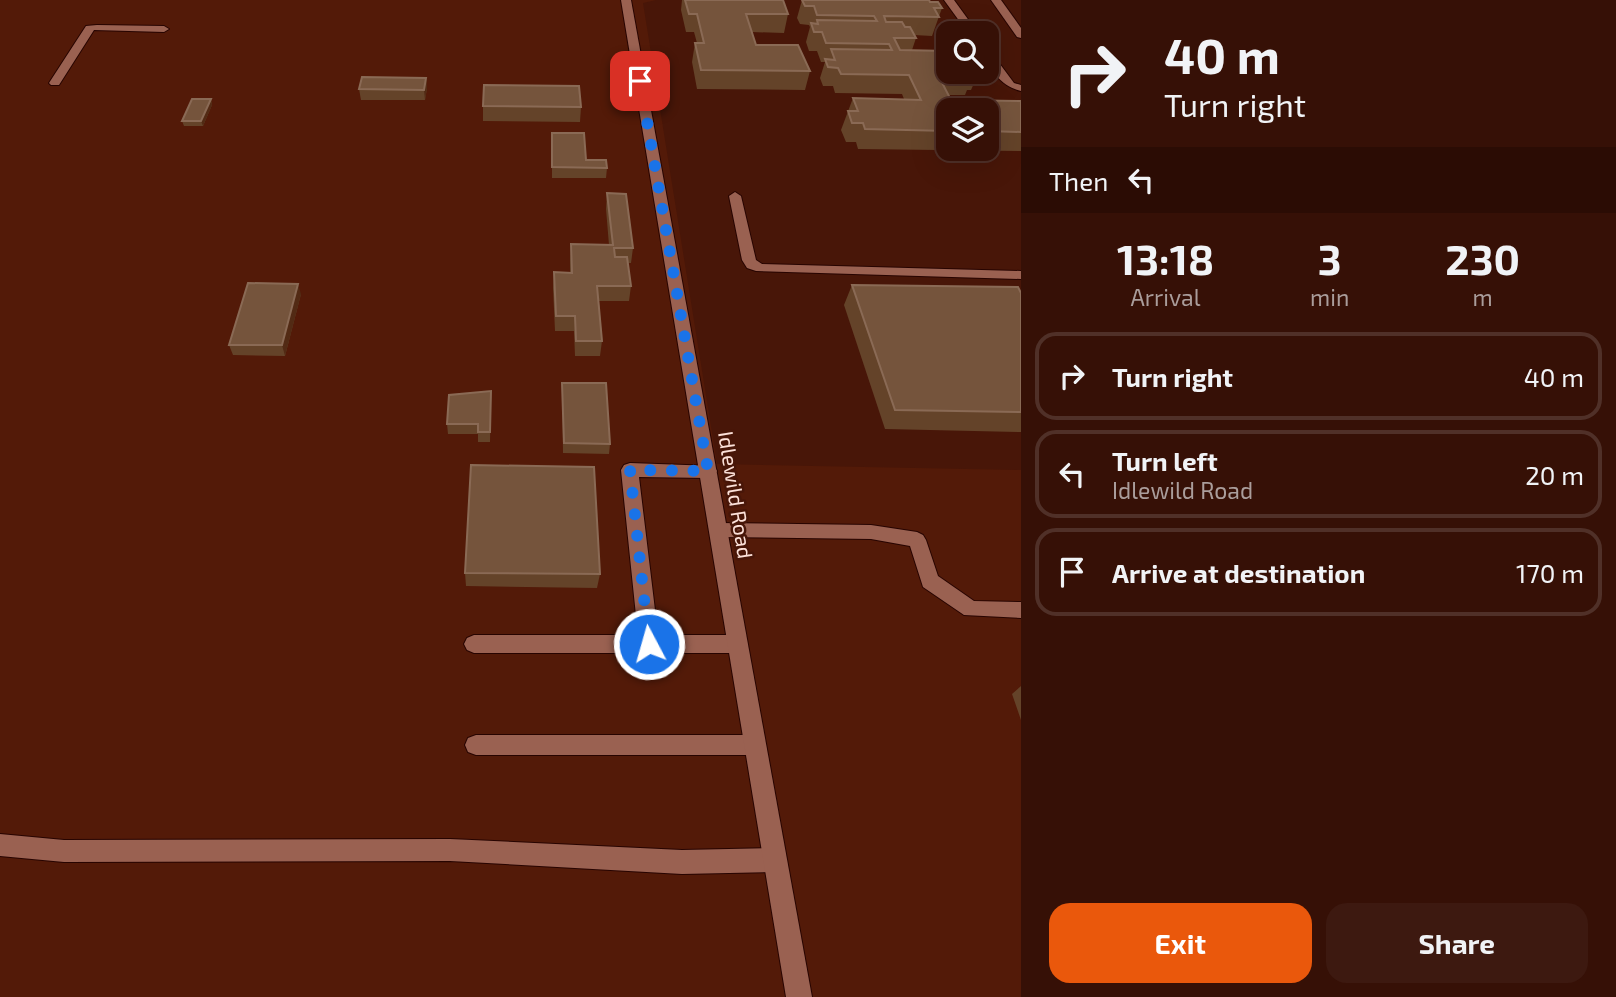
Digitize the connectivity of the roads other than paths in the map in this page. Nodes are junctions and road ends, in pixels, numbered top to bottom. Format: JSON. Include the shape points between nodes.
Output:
{"nodes":[{"id":1,"x":626,"y":0,"type":"edge"},
{"id":2,"x":949,"y":0,"type":"edge"},
{"id":3,"x":996,"y":0,"type":"edge"},
{"id":4,"x":964,"y":21,"type":"edge"},
{"id":5,"x":164,"y":29,"type":"dead end"},
{"id":6,"x":1021,"y":35,"type":"edge"},
{"id":7,"x":999,"y":70,"type":"edge"},
{"id":8,"x":55,"y":83,"type":"dead end"},
{"id":9,"x":1021,"y":88,"type":"edge"},
{"id":10,"x":735,"y":196,"type":"dead end"},
{"id":11,"x":1021,"y":275,"type":"edge"},
{"id":12,"x":708,"y":471,"type":"junction"},
{"id":13,"x":718,"y":530,"type":"junction"},
{"id":14,"x":1021,"y":610,"type":"edge"},
{"id":15,"x":474,"y":644,"type":"dead end"},
{"id":16,"x":649,"y":644,"type":"junction"},
{"id":17,"x":736,"y":644,"type":"junction"},
{"id":18,"x":476,"y":745,"type":"dead end"},
{"id":19,"x":753,"y":746,"type":"junction"},
{"id":20,"x":0,"y":845,"type":"edge"},
{"id":21,"x":774,"y":860,"type":"junction"},
{"id":22,"x":799,"y":997,"type":"edge"}],
"edges":[{"from":1,"to":12,"type":"street","name":"Idlewild Road"},
{"from":2,"to":4,"type":"street"},
{"from":3,"to":6,"type":"street"},
{"from":5,"to":8,"type":"street","via":[[94,28]]},
{"from":7,"to":9,"type":"street","via":[[1010,85]]},
{"from":10,"to":11,"type":"street","via":[[749,260],[761,268]]},
{"from":12,"to":13,"type":"street","name":"Idlewild Road"},
{"from":12,"to":16,"type":"street","via":[[630,470]]},
{"from":13,"to":14,"type":"street","via":[[871,532],[917,540],[930,581],[971,609]]},
{"from":13,"to":17,"type":"street","name":"Idlewild Road"},
{"from":15,"to":16,"type":"street"},
{"from":16,"to":17,"type":"street"},
{"from":17,"to":19,"type":"street","name":"Idlewild Road"},
{"from":18,"to":19,"type":"street"},
{"from":19,"to":21,"type":"street","name":"Idlewild Road"},
{"from":20,"to":21,"type":"street","via":[[64,851],[450,850],[682,862]]},
{"from":21,"to":22,"type":"street","name":"Idlewild Road"}]}
